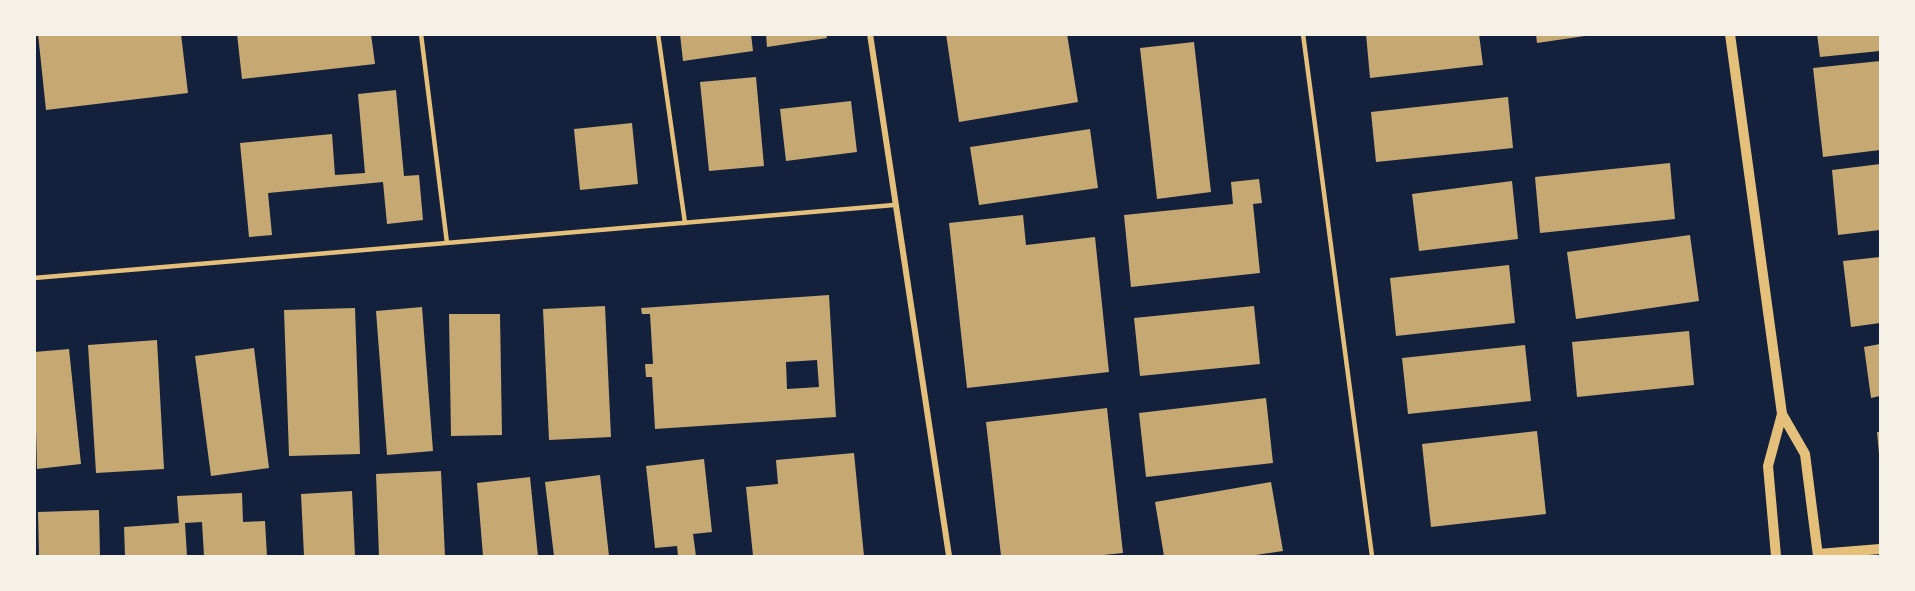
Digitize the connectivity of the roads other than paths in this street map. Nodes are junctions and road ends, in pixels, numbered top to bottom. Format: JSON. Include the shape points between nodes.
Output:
{"nodes":[{"id":1,"x":421,"y":34,"type":"edge"},
{"id":2,"x":658,"y":34,"type":"edge"},
{"id":3,"x":870,"y":34,"type":"edge"},
{"id":4,"x":1304,"y":34,"type":"edge"},
{"id":5,"x":1730,"y":34,"type":"edge"},
{"id":6,"x":894,"y":205,"type":"junction"},
{"id":7,"x":685,"y":223,"type":"junction"},
{"id":8,"x":447,"y":243,"type":"junction"},
{"id":9,"x":34,"y":278,"type":"edge"},
{"id":10,"x":1782,"y":414,"type":"junction"},
{"id":11,"x":1881,"y":549,"type":"edge"},
{"id":12,"x":1818,"y":555,"type":"edge"},
{"id":13,"x":949,"y":556,"type":"edge"},
{"id":14,"x":1372,"y":556,"type":"edge"},
{"id":15,"x":1776,"y":556,"type":"edge"}],
"edges":[{"from":1,"to":8,"type":"lane"},
{"from":2,"to":7,"type":"lane"},
{"from":3,"to":6,"type":"street"},
{"from":4,"to":14,"type":"lane"},
{"from":5,"to":10,"type":"street"},
{"from":6,"to":7,"type":"lane"},
{"from":6,"to":13,"type":"street"},
{"from":7,"to":8,"type":"lane"},
{"from":8,"to":9,"type":"lane"},
{"from":10,"to":12,"type":"street","via":[[1805,454]]},
{"from":10,"to":15,"type":"street","via":[[1768,466]]},
{"from":11,"to":12,"type":"street"}]}
